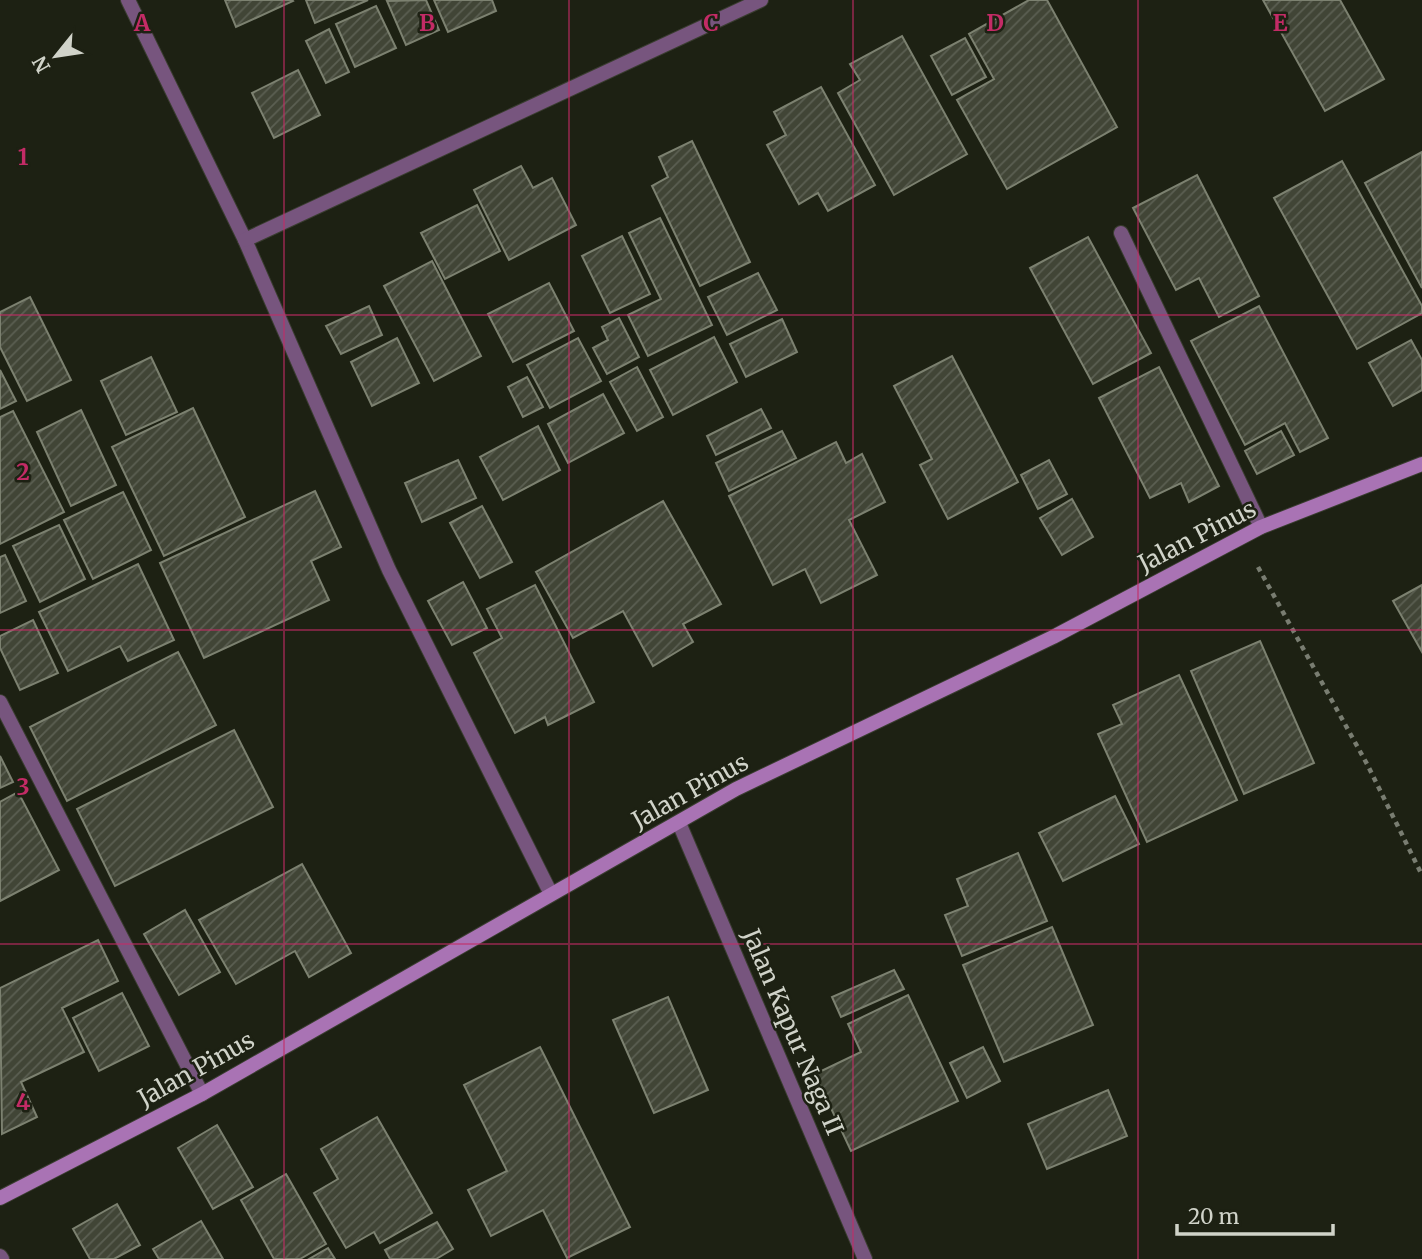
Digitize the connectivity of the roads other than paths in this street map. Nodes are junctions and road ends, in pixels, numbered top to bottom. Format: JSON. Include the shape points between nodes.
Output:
{"nodes":[{"id":1,"x":128,"y":0,"type":"edge"},
{"id":2,"x":761,"y":0,"type":"edge"},
{"id":3,"x":1121,"y":233,"type":"dead end"},
{"id":4,"x":245,"y":240,"type":"junction"},
{"id":5,"x":1422,"y":464,"type":"edge"},
{"id":6,"x":1261,"y":527,"type":"junction"},
{"id":7,"x":0,"y":702,"type":"edge"},
{"id":8,"x":679,"y":823,"type":"junction"},
{"id":9,"x":551,"y":894,"type":"junction"},
{"id":10,"x":202,"y":1094,"type":"junction"},
{"id":11,"x":0,"y":1198,"type":"edge"},
{"id":12,"x":865,"y":1259,"type":"edge"}],
"edges":[{"from":1,"to":4,"type":"street"},
{"from":2,"to":4,"type":"street"},
{"from":3,"to":6,"type":"street"},
{"from":4,"to":9,"type":"street","via":[[389,570]]},
{"from":5,"to":6,"type":"street","name":"Jalan Pinus"},
{"from":6,"to":8,"type":"street","name":"Jalan Pinus","via":[[1054,637],[736,789]]},
{"from":7,"to":10,"type":"street"},
{"from":8,"to":9,"type":"street","name":"Jalan Pinus"},
{"from":8,"to":12,"type":"street","name":"Jalan Kapur Naga II"},
{"from":9,"to":10,"type":"street","name":"Jalan Pinus"},
{"from":10,"to":11,"type":"street","name":"Jalan Pinus"}]}
